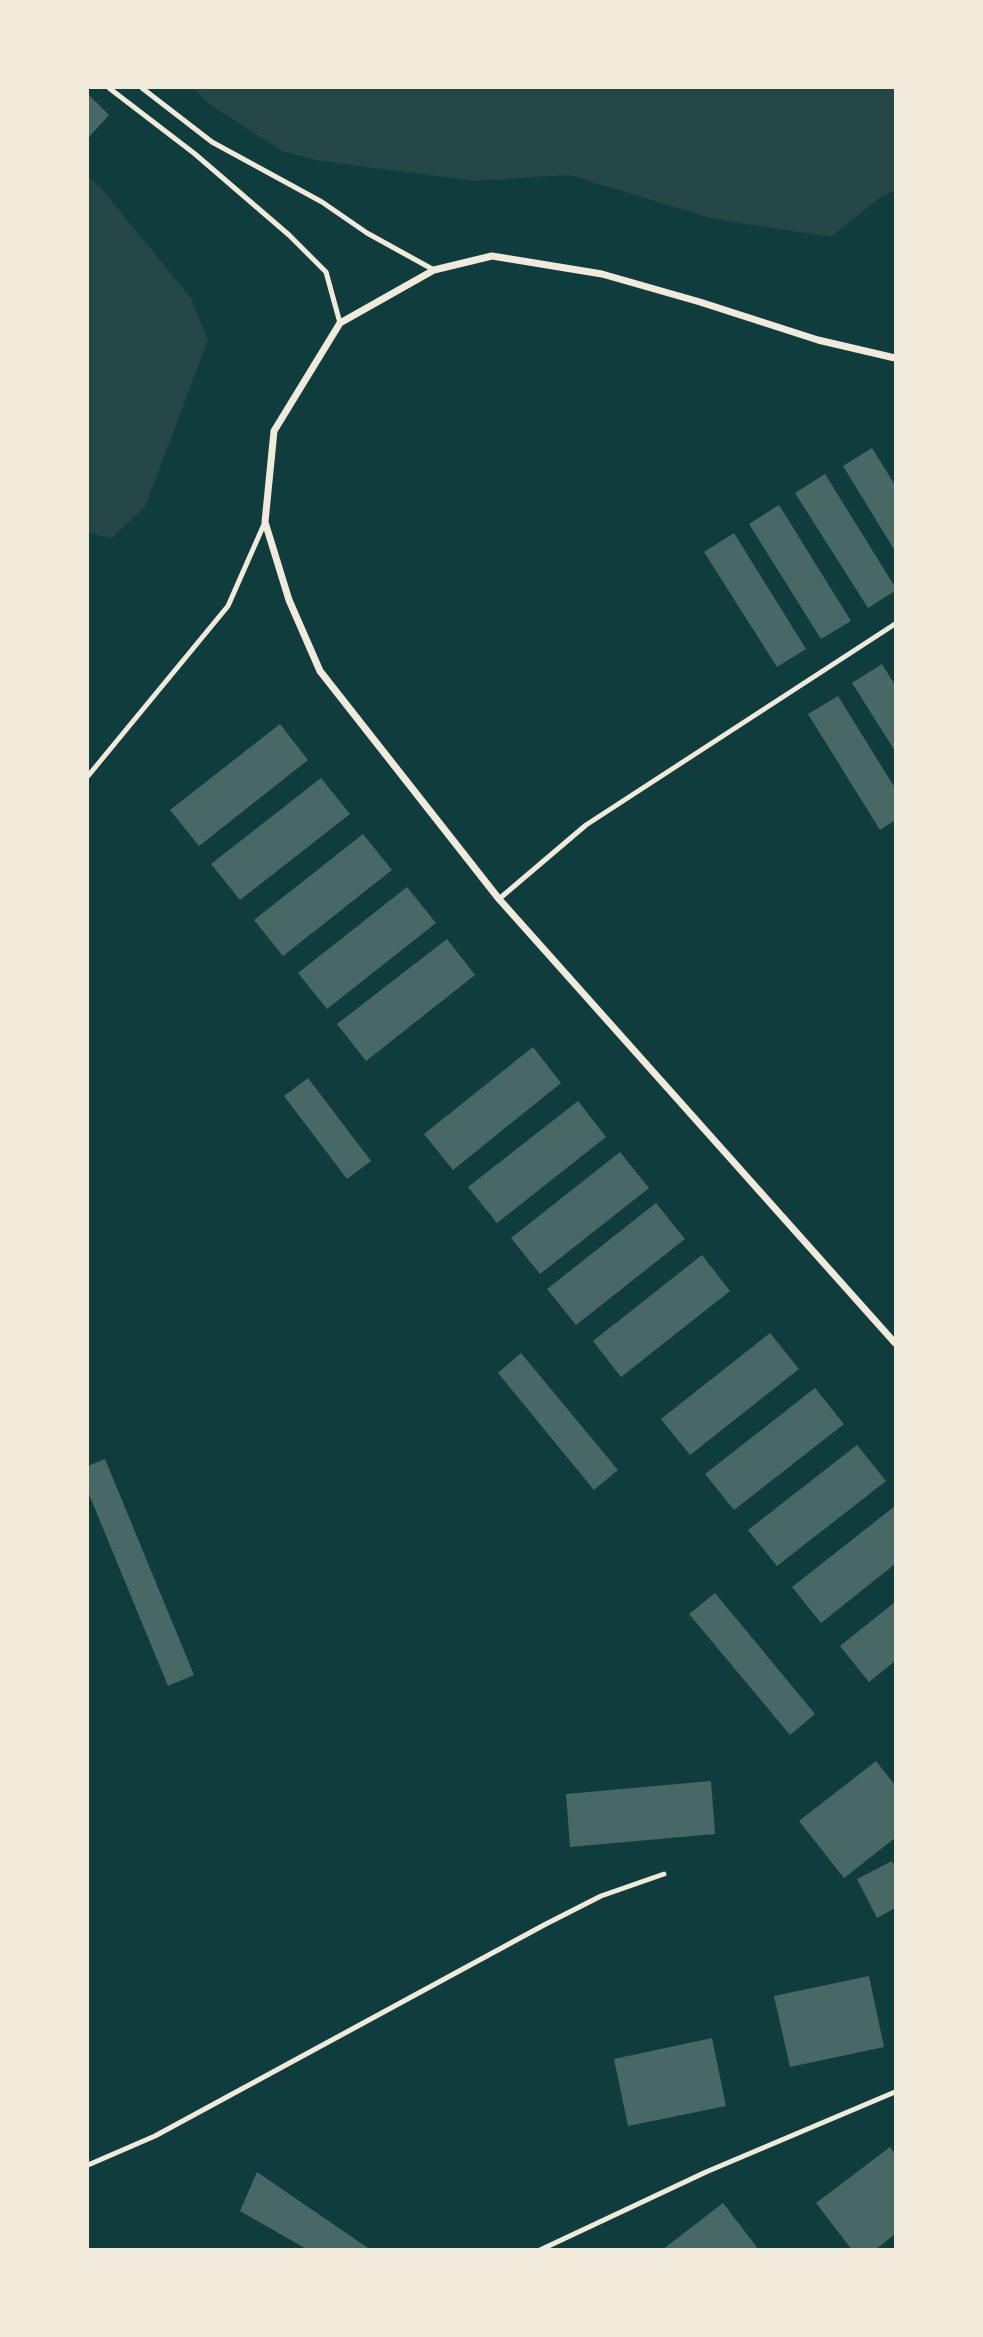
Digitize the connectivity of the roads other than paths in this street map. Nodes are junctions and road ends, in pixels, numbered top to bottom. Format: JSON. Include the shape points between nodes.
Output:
{"nodes":[{"id":1,"x":109,"y":88,"type":"edge"},
{"id":2,"x":142,"y":88,"type":"edge"},
{"id":3,"x":434,"y":270,"type":"junction"},
{"id":4,"x":340,"y":323,"type":"junction"},
{"id":5,"x":895,"y":358,"type":"edge"},
{"id":6,"x":265,"y":522,"type":"junction"},
{"id":7,"x":895,"y":624,"type":"edge"},
{"id":8,"x":88,"y":776,"type":"edge"},
{"id":9,"x":499,"y":899,"type":"junction"},
{"id":10,"x":895,"y":1343,"type":"edge"},
{"id":11,"x":664,"y":1874,"type":"dead end"},
{"id":12,"x":895,"y":2092,"type":"edge"},
{"id":13,"x":88,"y":2165,"type":"edge"},
{"id":14,"x":540,"y":2249,"type":"edge"}],
"edges":[{"from":1,"to":4,"type":"lane","via":[[195,154],[326,272]]},
{"from":2,"to":3,"type":"lane","via":[[212,142]]},
{"from":3,"to":4,"type":"street"},
{"from":3,"to":5,"type":"street","via":[[492,256],[602,274],[818,340]]},
{"from":4,"to":6,"type":"street","via":[[274,431]]},
{"from":6,"to":8,"type":"lane","via":[[228,606]]},
{"from":6,"to":9,"type":"street","via":[[289,600],[320,671]]},
{"from":7,"to":9,"type":"lane","via":[[586,825]]},
{"from":9,"to":10,"type":"street"},
{"from":11,"to":13,"type":"lane","via":[[601,1896],[155,2136]]},
{"from":12,"to":14,"type":"lane"}]}
